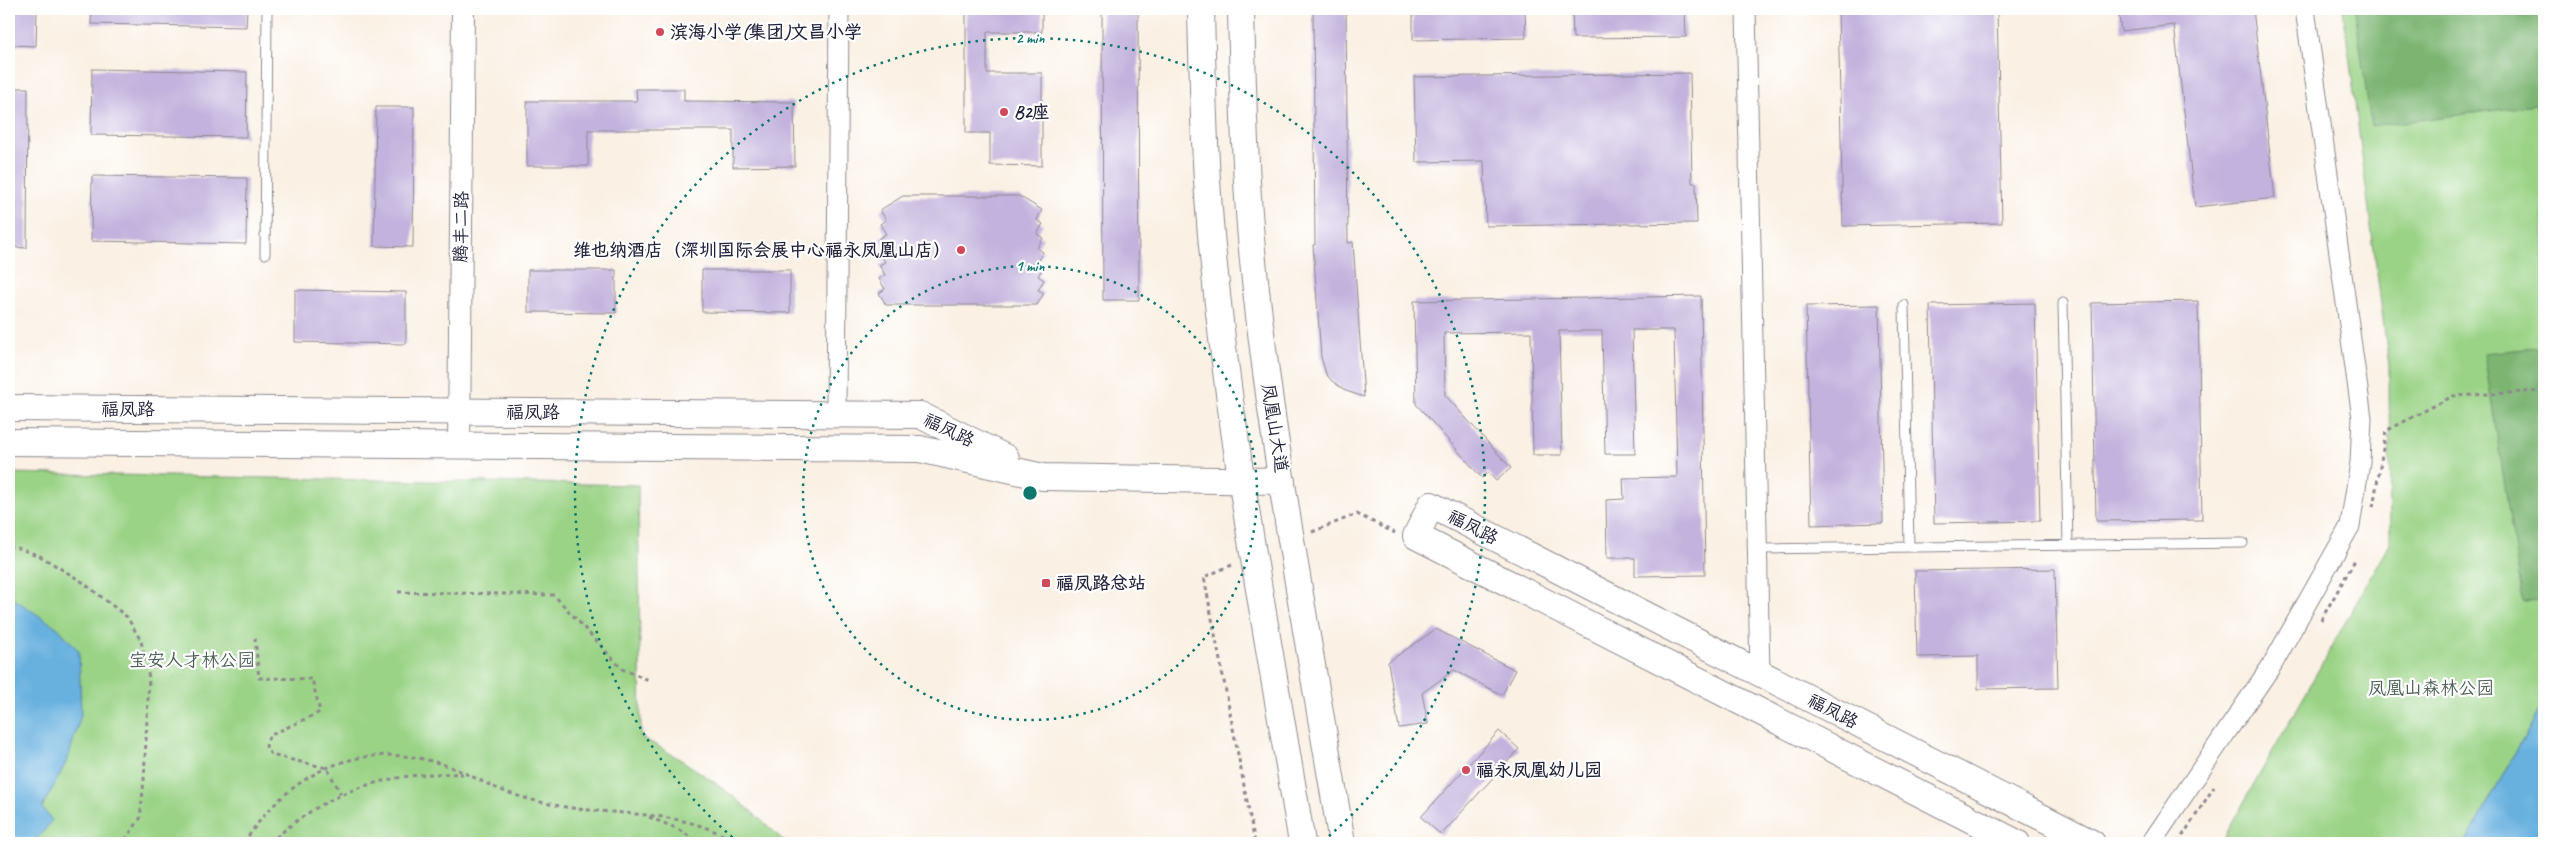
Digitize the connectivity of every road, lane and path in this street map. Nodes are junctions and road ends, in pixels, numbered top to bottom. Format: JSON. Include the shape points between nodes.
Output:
{"nodes":[{"id":1,"x":267,"y":9,"type":"edge"},
{"id":2,"x":463,"y":9,"type":"edge"},
{"id":3,"x":839,"y":9,"type":"edge"},
{"id":4,"x":1201,"y":9,"type":"edge"},
{"id":5,"x":1241,"y":9,"type":"edge"},
{"id":6,"x":1746,"y":9,"type":"edge"},
{"id":7,"x":2305,"y":9,"type":"edge"},
{"id":8,"x":265,"y":254,"type":"dead end"},
{"id":9,"x":2063,"y":303,"type":"dead end"},
{"id":10,"x":1904,"y":305,"type":"dead end"},
{"id":11,"x":9,"y":408,"type":"edge"},
{"id":12,"x":459,"y":411,"type":"junction"},
{"id":13,"x":836,"y":414,"type":"junction"},
{"id":14,"x":9,"y":442,"type":"edge"},
{"id":15,"x":458,"y":446,"type":"junction"},
{"id":16,"x":1043,"y":477,"type":"junction"},
{"id":17,"x":1242,"y":480,"type":"junction"},
{"id":18,"x":1282,"y":481,"type":"junction"},
{"id":19,"x":2243,"y":543,"type":"dead end"},
{"id":20,"x":9,"y":545,"type":"edge"},
{"id":21,"x":2068,"y":545,"type":"junction"},
{"id":22,"x":1909,"y":547,"type":"junction"},
{"id":23,"x":1758,"y":549,"type":"junction"},
{"id":24,"x":1204,"y":576,"type":"dead end"},
{"id":25,"x":398,"y":592,"type":"dead end"},
{"id":26,"x":255,"y":638,"type":"dead end"},
{"id":27,"x":1760,"y":674,"type":"junction"},
{"id":28,"x":649,"y":680,"type":"dead end"},
{"id":29,"x":327,"y":768,"type":"junction"},
{"id":30,"x":468,"y":774,"type":"junction"},
{"id":31,"x":342,"y":794,"type":"junction"},
{"id":32,"x":644,"y":815,"type":"junction"},
{"id":33,"x":123,"y":843,"type":"edge"},
{"id":34,"x":244,"y":843,"type":"edge"},
{"id":35,"x":270,"y":843,"type":"edge"},
{"id":36,"x":700,"y":843,"type":"edge"},
{"id":37,"x":736,"y":843,"type":"edge"},
{"id":38,"x":1255,"y":843,"type":"edge"},
{"id":39,"x":1302,"y":843,"type":"edge"},
{"id":40,"x":1342,"y":843,"type":"edge"},
{"id":41,"x":2017,"y":843,"type":"edge"},
{"id":42,"x":2092,"y":843,"type":"edge"},
{"id":43,"x":2151,"y":843,"type":"edge"}],
"edges":[{"from":1,"to":8,"type":"lane"},
{"from":2,"to":12,"type":"street","name":"腾丰二路"},
{"from":3,"to":13,"type":"street"},
{"from":4,"to":17,"type":"main road","via":[[1203,122],[1209,208],[1223,349]]},
{"from":5,"to":18,"type":"main road","name":"凤凰山大道","via":[[1243,121],[1250,224],[1262,344]]},
{"from":6,"to":23,"type":"street"},
{"from":7,"to":43,"type":"street","via":[[2362,418],[2360,462],[2350,526],[2272,665]]},
{"from":9,"to":21,"type":"lane"},
{"from":10,"to":22,"type":"lane"},
{"from":11,"to":12,"type":"main road","name":"福凤路"},
{"from":12,"to":13,"type":"main road","name":"福凤路"},
{"from":12,"to":15,"type":"street","name":"腾丰二路"},
{"from":13,"to":16,"type":"main road","name":"福凤路","via":[[920,415]]},
{"from":14,"to":15,"type":"main road","name":"福凤路"},
{"from":15,"to":16,"type":"main road","name":"福凤路","via":[[920,449]]},
{"from":16,"to":17,"type":"main road","name":"福凤路"},
{"from":17,"to":18,"type":"main road","name":"福凤路"},
{"from":17,"to":39,"type":"main road"},
{"from":18,"to":40,"type":"main road","name":"凤凰山大道"},
{"from":19,"to":21,"type":"lane"},
{"from":20,"to":33,"type":"path","via":[[40,556],[81,581],[127,617],[141,642],[149,678],[143,790],[140,819]]},
{"from":21,"to":22,"type":"lane"},
{"from":22,"to":23,"type":"lane"},
{"from":23,"to":27,"type":"street"},
{"from":24,"to":38,"type":"path"},
{"from":25,"to":28,"type":"path","via":[[554,595],[622,669]]},
{"from":26,"to":29,"type":"path","via":[[259,678],[312,680],[320,712],[269,736],[266,746],[271,755]]},
{"from":27,"to":41,"type":"main road","name":"福凤路","via":[[1431,506],[1416,536]]},
{"from":27,"to":42,"type":"main road","name":"福凤路"},
{"from":29,"to":30,"type":"path","via":[[355,759],[413,757]]},
{"from":29,"to":31,"type":"path"},
{"from":29,"to":34,"type":"path","via":[[278,798]]},
{"from":30,"to":31,"type":"path","via":[[403,776]]},
{"from":30,"to":32,"type":"path","via":[[496,788],[554,805]]},
{"from":31,"to":35,"type":"path","via":[[313,809]]},
{"from":32,"to":36,"type":"path","via":[[676,828]]},
{"from":32,"to":37,"type":"path","via":[[675,819],[705,828]]}]}
